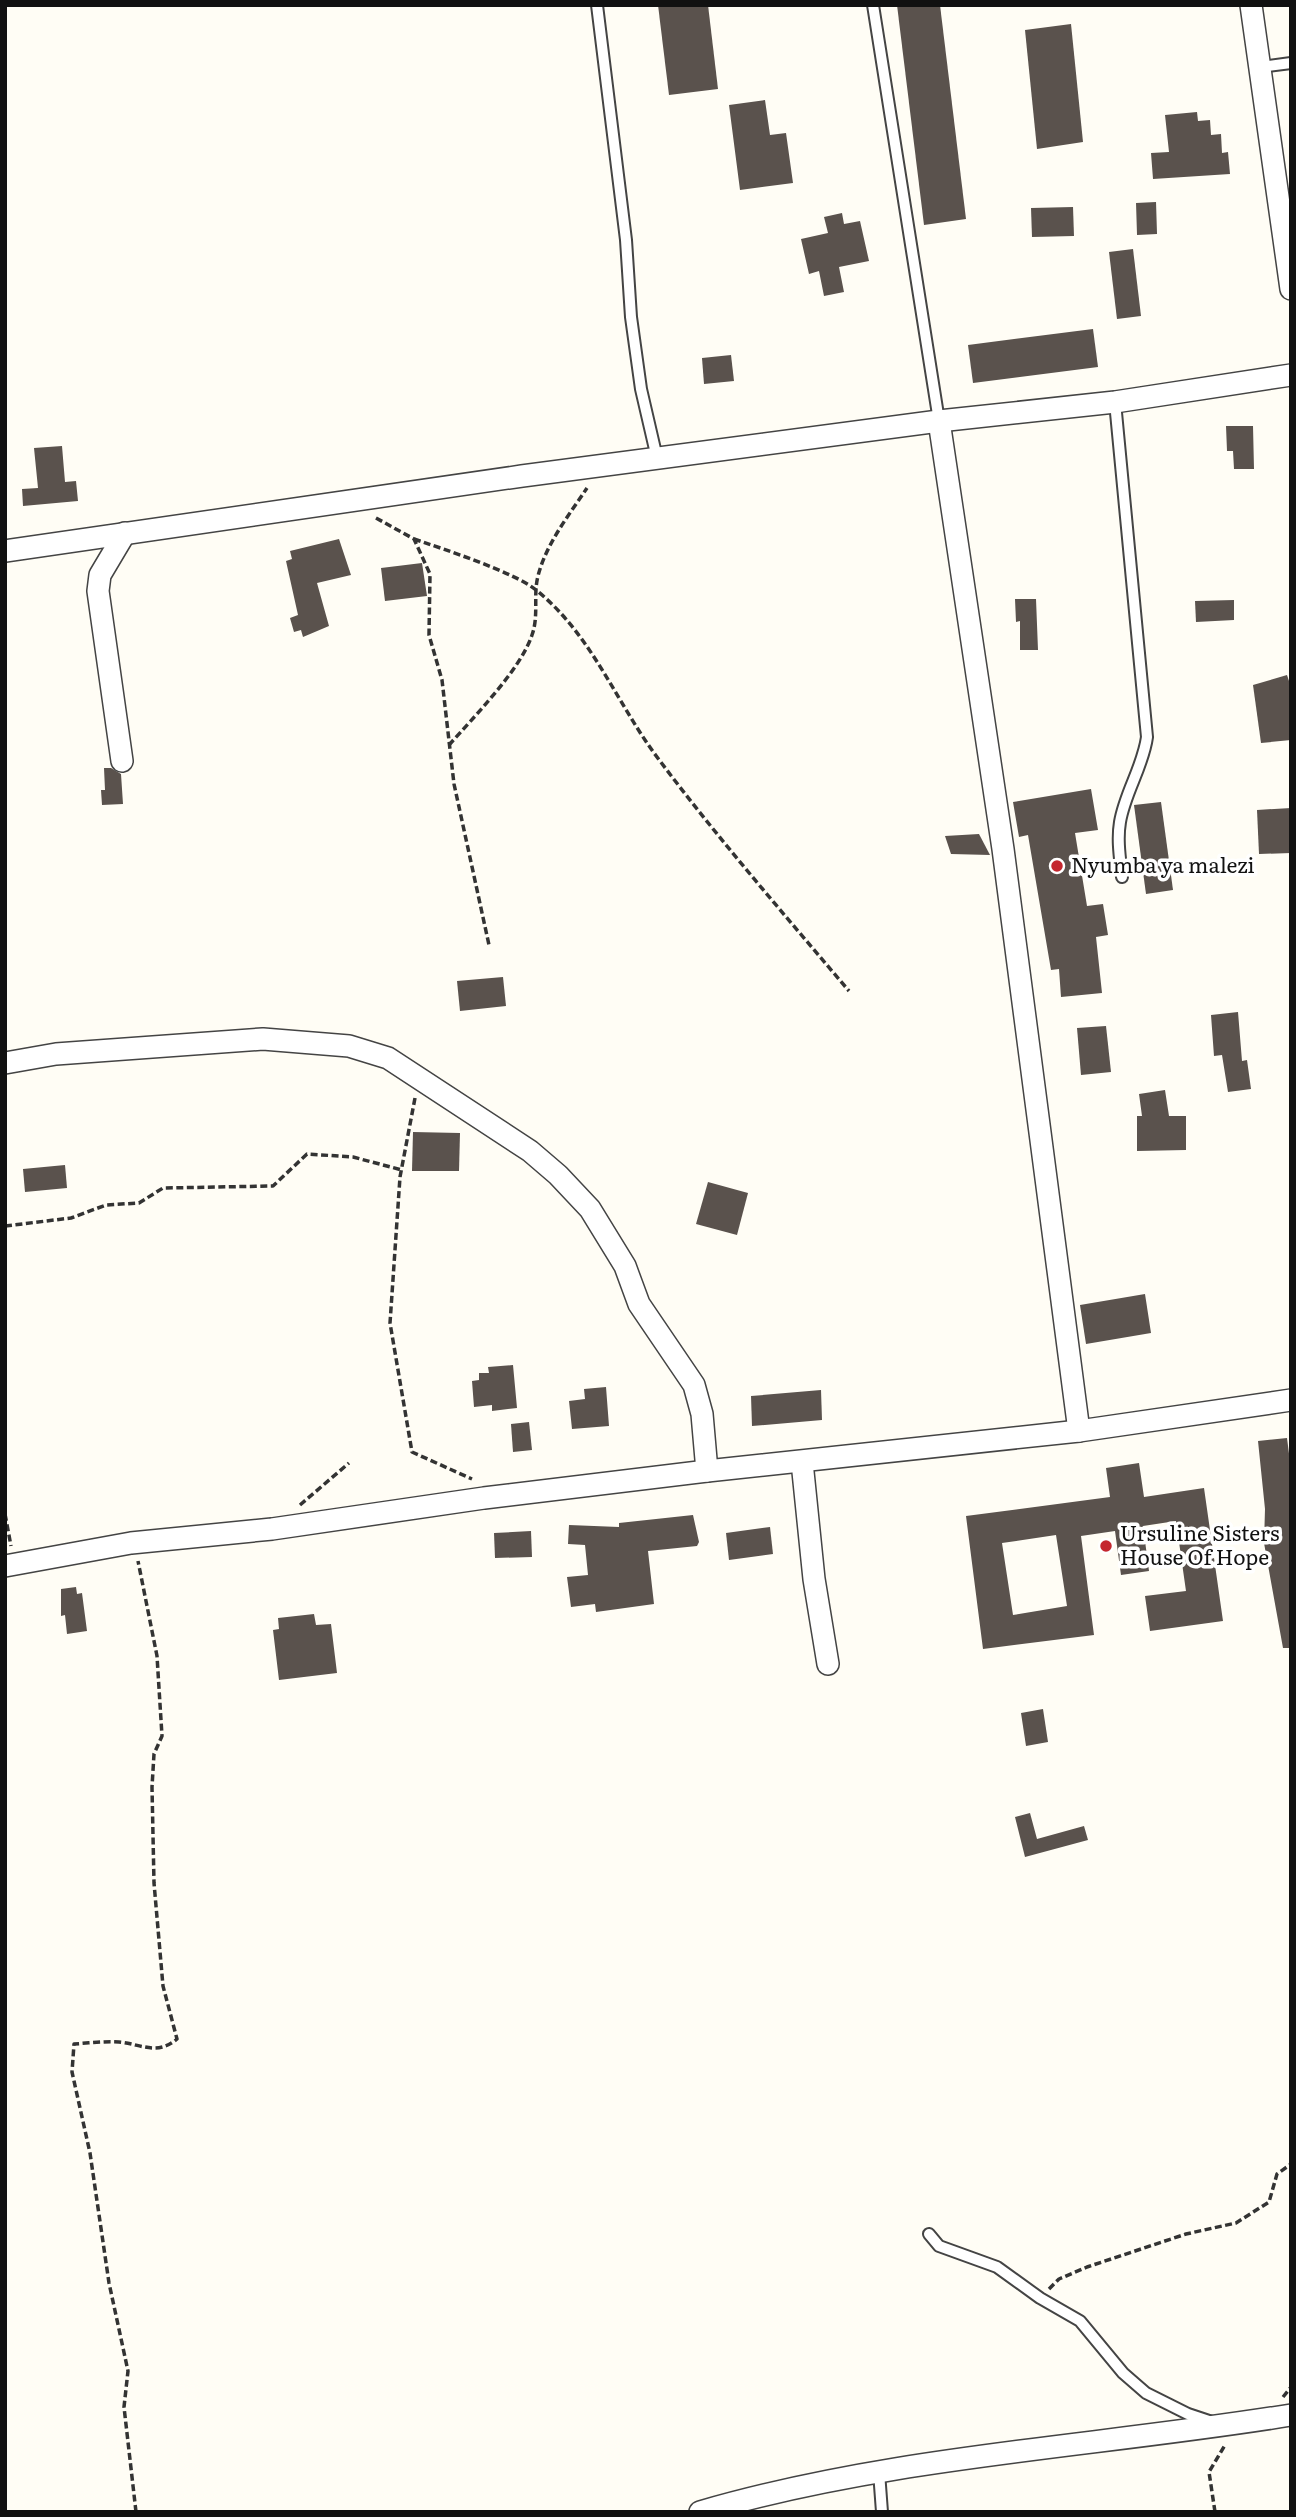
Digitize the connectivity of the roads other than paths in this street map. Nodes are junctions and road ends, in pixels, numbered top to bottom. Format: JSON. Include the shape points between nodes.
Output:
{"nodes":[{"id":1,"x":597,"y":5,"type":"edge"},
{"id":2,"x":873,"y":5,"type":"edge"},
{"id":3,"x":1251,"y":5,"type":"edge"},
{"id":4,"x":1291,"y":63,"type":"edge"},
{"id":5,"x":1260,"y":67,"type":"junction"},
{"id":6,"x":1291,"y":289,"type":"edge"},
{"id":7,"x":1291,"y":375,"type":"edge"},
{"id":8,"x":1115,"y":402,"type":"junction"},
{"id":9,"x":939,"y":421,"type":"junction"},
{"id":10,"x":657,"y":458,"type":"junction"},
{"id":11,"x":125,"y":533,"type":"junction"},
{"id":12,"x":5,"y":551,"type":"edge"},
{"id":13,"x":122,"y":761,"type":"dead end"},
{"id":14,"x":1122,"y":877,"type":"dead end"},
{"id":15,"x":5,"y":1063,"type":"edge"},
{"id":16,"x":1291,"y":1401,"type":"edge"},
{"id":17,"x":1080,"y":1431,"type":"junction"},
{"id":18,"x":802,"y":1462,"type":"junction"},
{"id":19,"x":708,"y":1471,"type":"junction"},
{"id":20,"x":10,"y":1566,"type":"edge"},
{"id":21,"x":828,"y":1664,"type":"dead end"},
{"id":22,"x":929,"y":2234,"type":"dead end"},
{"id":23,"x":1291,"y":2415,"type":"edge"},
{"id":24,"x":1234,"y":2424,"type":"junction"},
{"id":25,"x":879,"y":2472,"type":"junction"},
{"id":26,"x":700,"y":2512,"type":"edge"},
{"id":27,"x":881,"y":2512,"type":"edge"}],
"edges":[{"from":1,"to":10,"type":"lane","via":[[631,317]]},
{"from":2,"to":9,"type":"lane"},
{"from":3,"to":5,"type":"street"},
{"from":4,"to":5,"type":"lane"},
{"from":5,"to":6,"type":"street"},
{"from":7,"to":8,"type":"street"},
{"from":8,"to":9,"type":"street"},
{"from":8,"to":14,"type":"lane","via":[[1147,737],[1120,820]]},
{"from":9,"to":10,"type":"street"},
{"from":9,"to":17,"type":"street","via":[[1003,849]]},
{"from":10,"to":11,"type":"street"},
{"from":11,"to":12,"type":"street"},
{"from":11,"to":13,"type":"street","via":[[100,575],[99,591]]},
{"from":15,"to":19,"type":"street","via":[[263,1039],[349,1046],[388,1058],[530,1151],[590,1209],[625,1266],[639,1304],[694,1385]]},
{"from":16,"to":17,"type":"street"},
{"from":17,"to":18,"type":"street"},
{"from":18,"to":19,"type":"street"},
{"from":18,"to":21,"type":"street"},
{"from":19,"to":20,"type":"street","via":[[272,1529],[131,1542]]},
{"from":22,"to":24,"type":"lane","via":[[939,2246],[998,2267],[1080,2321],[1146,2393],[1188,2414]]},
{"from":23,"to":24,"type":"street"},
{"from":24,"to":25,"type":"street"},
{"from":25,"to":26,"type":"street","via":[[779,2489]]},
{"from":25,"to":27,"type":"lane"}]}
